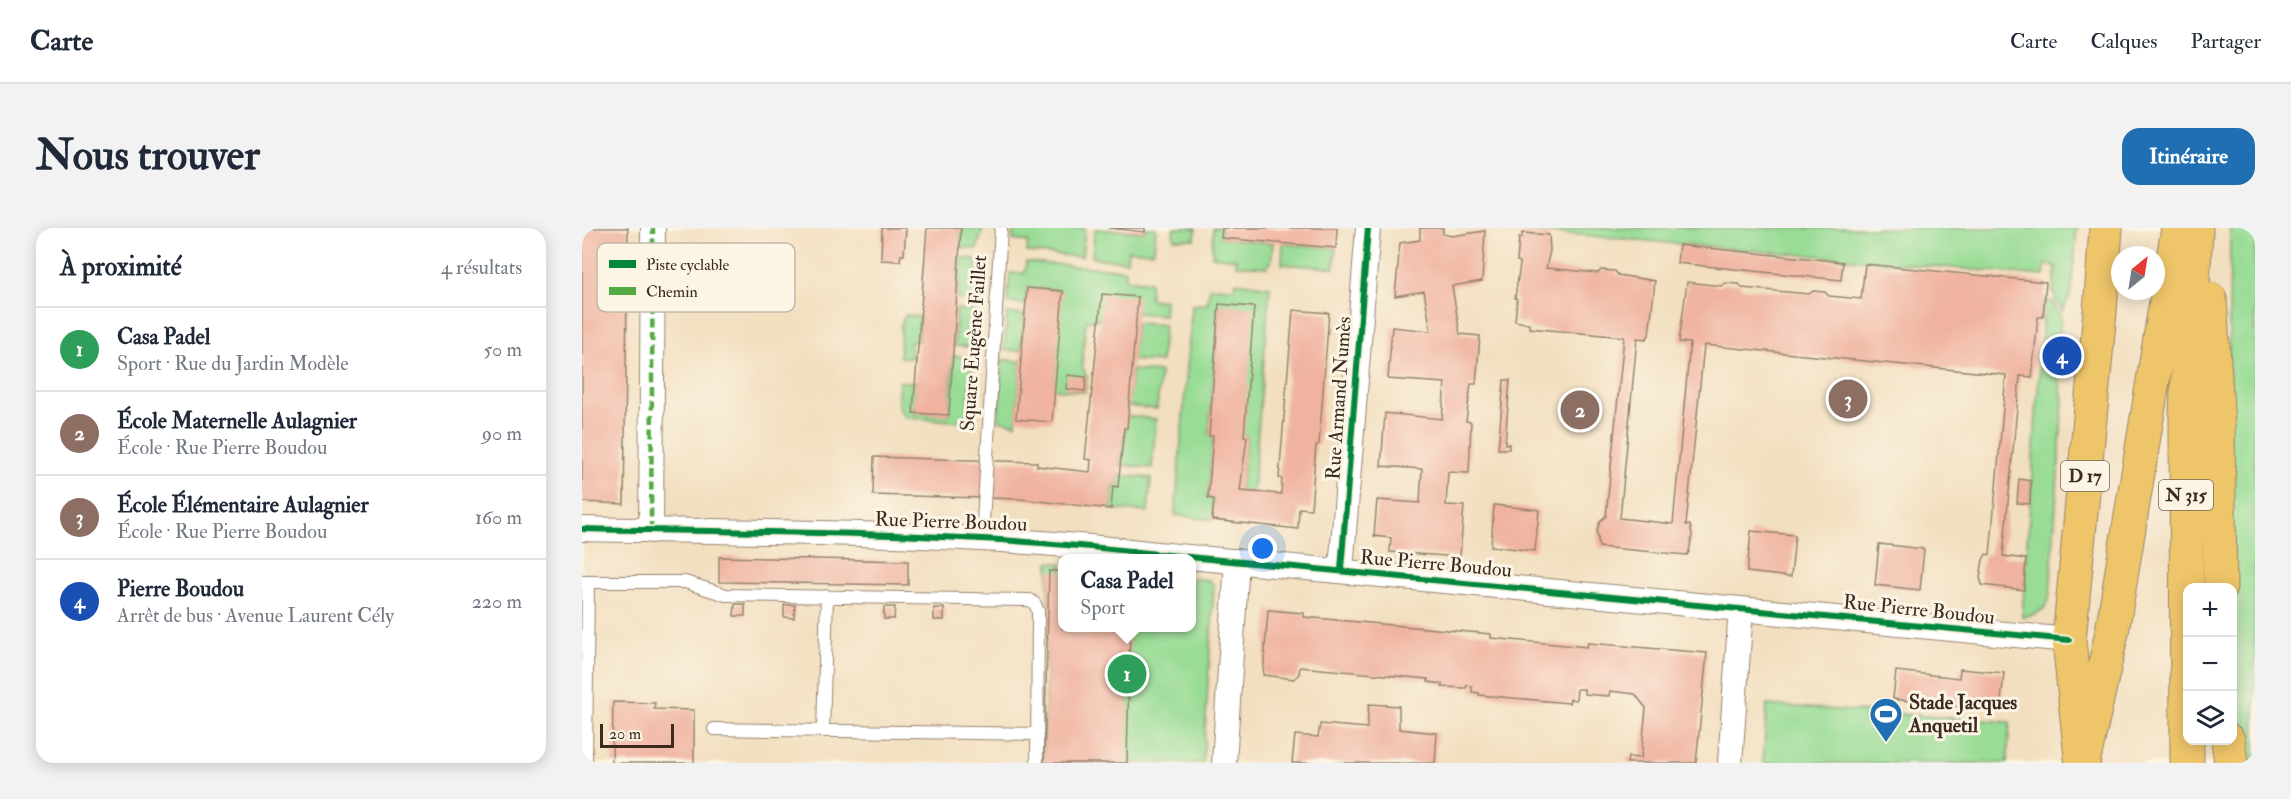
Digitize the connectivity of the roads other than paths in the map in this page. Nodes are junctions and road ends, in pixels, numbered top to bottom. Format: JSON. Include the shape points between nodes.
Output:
{"nodes":[{"id":1,"x":652,"y":228,"type":"edge"},
{"id":2,"x":662,"y":228,"type":"edge"},
{"id":3,"x":1000,"y":228,"type":"edge"},
{"id":4,"x":1368,"y":228,"type":"edge"},
{"id":5,"x":2106,"y":228,"type":"edge"},
{"id":6,"x":2120,"y":228,"type":"edge"},
{"id":7,"x":2178,"y":228,"type":"edge"},
{"id":8,"x":2196,"y":228,"type":"edge"},
{"id":9,"x":2215,"y":228,"type":"edge"},
{"id":10,"x":652,"y":243,"type":"edge"},
{"id":11,"x":662,"y":243,"type":"edge"},
{"id":12,"x":2210,"y":299,"type":"junction"},
{"id":13,"x":653,"y":312,"type":"edge"},
{"id":14,"x":660,"y":312,"type":"edge"},
{"id":15,"x":2100,"y":312,"type":"junction"},
{"id":16,"x":582,"y":529,"type":"edge"},
{"id":17,"x":654,"y":531,"type":"junction"},
{"id":18,"x":982,"y":538,"type":"junction"},
{"id":19,"x":1172,"y":554,"type":"edge"},
{"id":20,"x":1196,"y":557,"type":"edge"},
{"id":21,"x":1237,"y":561,"type":"junction"},
{"id":22,"x":1341,"y":570,"type":"junction"},
{"id":23,"x":585,"y":582,"type":"edge"},
{"id":24,"x":2207,"y":583,"type":"edge"},
{"id":25,"x":2220,"y":583,"type":"edge"},
{"id":26,"x":827,"y":596,"type":"junction"},
{"id":27,"x":1742,"y":609,"type":"junction"},
{"id":28,"x":2069,"y":640,"type":"junction"},
{"id":29,"x":714,"y":729,"type":"dead end"},
{"id":30,"x":823,"y":731,"type":"junction"},
{"id":31,"x":1037,"y":734,"type":"junction"},
{"id":32,"x":2208,"y":745,"type":"edge"},
{"id":33,"x":2229,"y":745,"type":"edge"},
{"id":34,"x":586,"y":763,"type":"edge"},
{"id":35,"x":1037,"y":763,"type":"edge"},
{"id":36,"x":1224,"y":763,"type":"edge"},
{"id":37,"x":1730,"y":763,"type":"edge"},
{"id":38,"x":2082,"y":763,"type":"edge"},
{"id":39,"x":2187,"y":763,"type":"edge"},
{"id":40,"x":2208,"y":763,"type":"edge"},
{"id":41,"x":2231,"y":763,"type":"edge"}],
"edges":[{"from":1,"to":10,"type":"street"},
{"from":2,"to":11,"type":"lane"},
{"from":3,"to":18,"type":"lane","name":"Square Eugène Faillet"},
{"from":4,"to":22,"type":"street","name":"Rue Armand Numès"},
{"from":5,"to":15,"type":"main road","number":"D 17"},
{"from":6,"to":15,"type":"main road","number":"D 17"},
{"from":7,"to":38,"type":"main road","via":[[2112,632]]},
{"from":8,"to":39,"type":"main road","number":"N 315","via":[[2186,410]]},
{"from":9,"to":12,"type":"main road","number":"N 315"},
{"from":12,"to":24,"type":"main road","number":"N 315"},
{"from":12,"to":25,"type":"main road","via":[[2218,425]]},
{"from":13,"to":17,"type":"street"},
{"from":14,"to":17,"type":"lane"},
{"from":15,"to":28,"type":"main road","number":"D 17"},
{"from":16,"to":17,"type":"street","name":"Rue Pierre Boudou"},
{"from":17,"to":18,"type":"street","name":"Rue Pierre Boudou"},
{"from":18,"to":19,"type":"street","name":"Rue Pierre Boudou"},
{"from":20,"to":21,"type":"street","name":"Rue Pierre Boudou"},
{"from":21,"to":22,"type":"street","name":"Rue Pierre Boudou"},
{"from":21,"to":36,"type":"street"},
{"from":22,"to":27,"type":"street","name":"Rue Pierre Boudou"},
{"from":23,"to":26,"type":"lane","via":[[685,582],[726,595]]},
{"from":23,"to":34,"type":"lane"},
{"from":26,"to":30,"type":"lane"},
{"from":26,"to":31,"type":"lane","via":[[1030,600],[1038,611]]},
{"from":27,"to":28,"type":"street","name":"Rue Pierre Boudou"},
{"from":27,"to":37,"type":"street"},
{"from":28,"to":38,"type":"main road","number":"D 17"},
{"from":29,"to":30,"type":"lane"},
{"from":30,"to":31,"type":"lane"},
{"from":31,"to":35,"type":"lane"},
{"from":32,"to":40,"type":"main road"},
{"from":33,"to":41,"type":"main road"}]}
